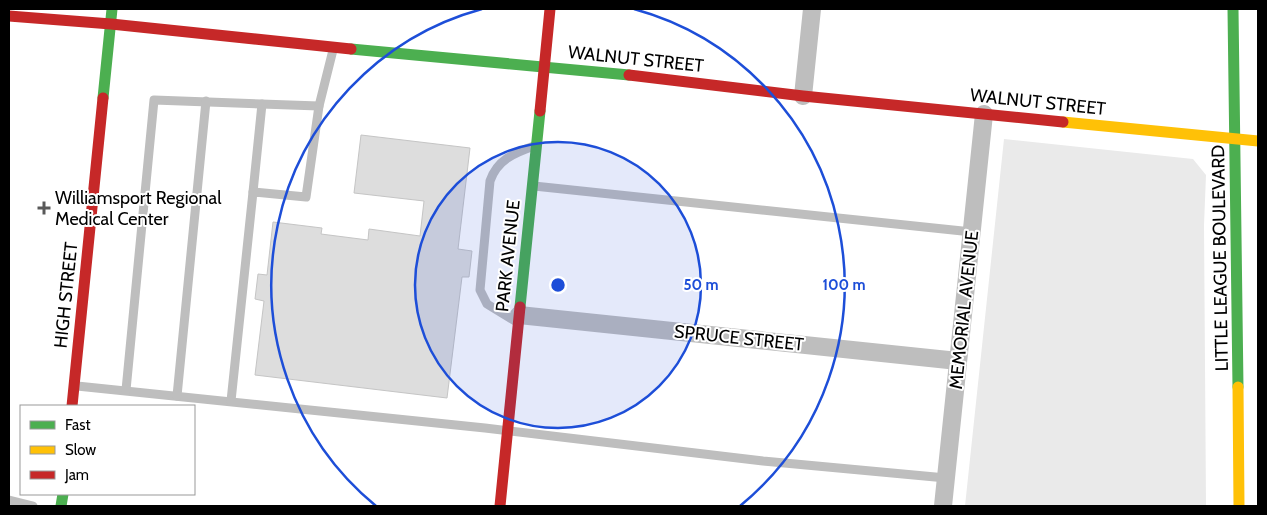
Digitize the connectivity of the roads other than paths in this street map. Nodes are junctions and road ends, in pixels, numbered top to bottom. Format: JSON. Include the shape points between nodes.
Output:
{"nodes":[{"id":1,"x":112,"y":9,"type":"edge"},
{"id":2,"x":550,"y":9,"type":"edge"},
{"id":3,"x":812,"y":9,"type":"edge"},
{"id":4,"x":1233,"y":9,"type":"edge"},
{"id":5,"x":9,"y":16,"type":"edge"},
{"id":6,"x":111,"y":24,"type":"junction"},
{"id":7,"x":334,"y":47,"type":"junction"},
{"id":8,"x":544,"y":66,"type":"junction"},
{"id":9,"x":803,"y":96,"type":"junction"},
{"id":10,"x":206,"y":102,"type":"junction"},
{"id":11,"x":262,"y":104,"type":"junction"},
{"id":12,"x":319,"y":106,"type":"junction"},
{"id":13,"x":984,"y":114,"type":"junction"},
{"id":14,"x":1236,"y":139,"type":"junction"},
{"id":15,"x":1258,"y":141,"type":"edge"},
{"id":16,"x":536,"y":145,"type":"junction"},
{"id":17,"x":532,"y":186,"type":"junction"},
{"id":18,"x":253,"y":192,"type":"junction"},
{"id":19,"x":972,"y":232,"type":"junction"},
{"id":20,"x":519,"y":319,"type":"junction"},
{"id":21,"x":958,"y":361,"type":"junction"},
{"id":22,"x":74,"y":386,"type":"junction"},
{"id":23,"x":126,"y":390,"type":"junction"},
{"id":24,"x":177,"y":396,"type":"junction"},
{"id":25,"x":231,"y":401,"type":"junction"},
{"id":26,"x":72,"y":405,"type":"edge"},
{"id":27,"x":508,"y":430,"type":"junction"},
{"id":28,"x":946,"y":478,"type":"junction"},
{"id":29,"x":9,"y":500,"type":"edge"},
{"id":30,"x":33,"y":506,"type":"edge"},
{"id":31,"x":500,"y":506,"type":"edge"},
{"id":32,"x":943,"y":506,"type":"edge"},
{"id":33,"x":1239,"y":506,"type":"edge"}],
"edges":[{"from":1,"to":6,"type":"street","name":"HIGH STREET"},
{"from":2,"to":8,"type":"street","name":"PARK AVENUE"},
{"from":3,"to":9,"type":"street"},
{"from":4,"to":14,"type":"street","name":"LITTLE LEAGUE BOULEVARD"},
{"from":5,"to":6,"type":"street","name":"WALNUT STREET"},
{"from":6,"to":7,"type":"street","name":"WALNUT STREET"},
{"from":6,"to":22,"type":"street","name":"HIGH STREET"},
{"from":7,"to":8,"type":"street","name":"WALNUT STREET"},
{"from":7,"to":12,"type":"lane"},
{"from":8,"to":9,"type":"street","name":"WALNUT STREET"},
{"from":8,"to":16,"type":"street","name":"PARK AVENUE"},
{"from":9,"to":13,"type":"street","name":"WALNUT STREET"},
{"from":10,"to":11,"type":"lane"},
{"from":10,"to":23,"type":"lane","via":[[154,100]]},
{"from":10,"to":24,"type":"lane"},
{"from":11,"to":12,"type":"lane"},
{"from":11,"to":18,"type":"lane"},
{"from":12,"to":18,"type":"lane","via":[[306,197]]},
{"from":13,"to":14,"type":"street","name":"WALNUT STREET"},
{"from":13,"to":19,"type":"street","name":"MEMORIAL AVENUE"},
{"from":14,"to":15,"type":"street","name":"WALNUT STREET"},
{"from":14,"to":33,"type":"street","name":"LITTLE LEAGUE BOULEVARD"},
{"from":16,"to":17,"type":"street","name":"PARK AVENUE"},
{"from":16,"to":20,"type":"lane","via":[[515,152],[504,160],[494,169],[490,181],[480,290],[487,304]]},
{"from":17,"to":19,"type":"lane"},
{"from":17,"to":20,"type":"street","name":"PARK AVENUE"},
{"from":18,"to":25,"type":"lane"},
{"from":19,"to":21,"type":"street","name":"MEMORIAL AVENUE"},
{"from":20,"to":21,"type":"street","name":"SPRUCE STREET"},
{"from":20,"to":27,"type":"street","name":"PARK AVENUE"},
{"from":21,"to":28,"type":"street","name":"MEMORIAL AVENUE"},
{"from":22,"to":23,"type":"lane"},
{"from":22,"to":26,"type":"street","name":"HIGH STREET"},
{"from":23,"to":24,"type":"lane"},
{"from":24,"to":25,"type":"lane"},
{"from":25,"to":27,"type":"lane"},
{"from":27,"to":28,"type":"lane","via":[[763,461]]},
{"from":27,"to":31,"type":"street","name":"PARK AVENUE"},
{"from":28,"to":32,"type":"street","name":"MEMORIAL AVENUE"},
{"from":29,"to":30,"type":"lane"}]}
